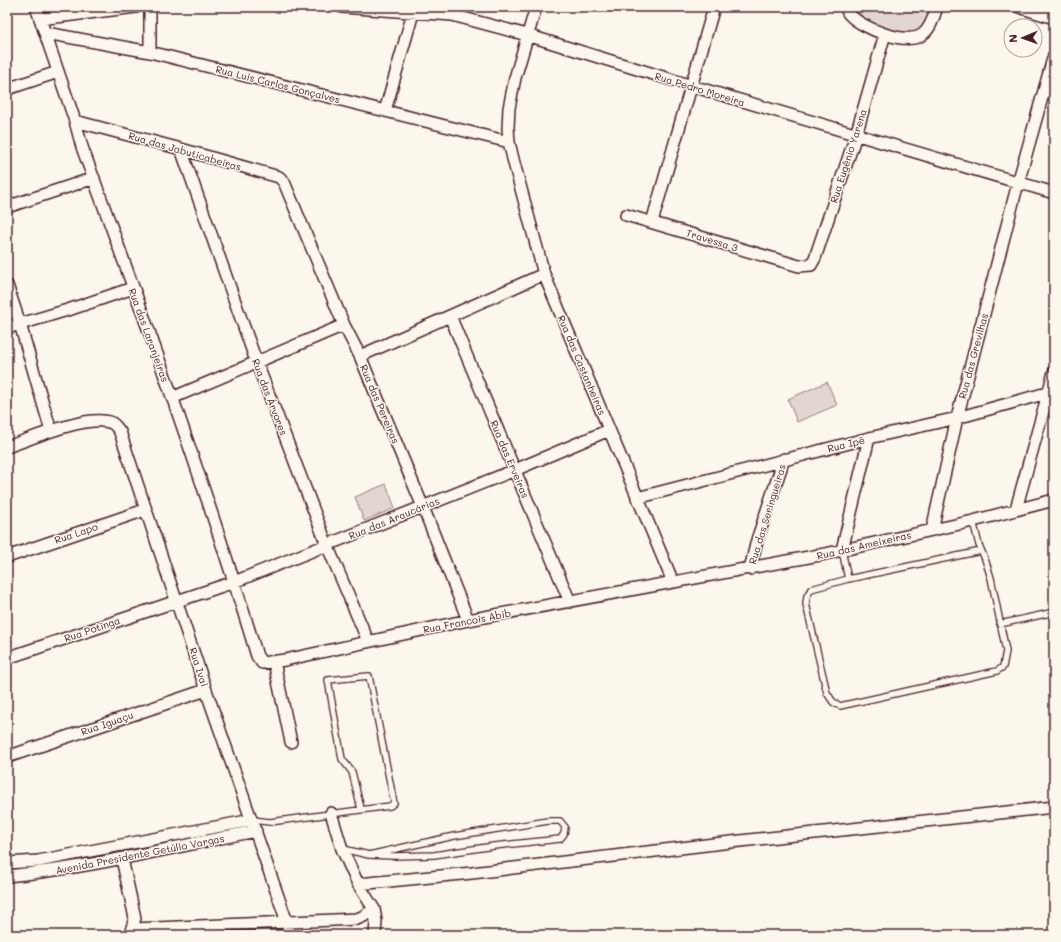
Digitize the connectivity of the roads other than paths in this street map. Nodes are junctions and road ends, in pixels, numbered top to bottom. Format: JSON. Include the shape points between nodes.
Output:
{"nodes":[{"id":1,"x":36,"y":7,"type":"edge"},
{"id":2,"x":136,"y":7,"type":"edge"},
{"id":3,"x":150,"y":7,"type":"edge"},
{"id":4,"x":342,"y":7,"type":"edge"},
{"id":5,"x":536,"y":7,"type":"edge"},
{"id":6,"x":714,"y":7,"type":"edge"},
{"id":7,"x":846,"y":7,"type":"edge"},
{"id":8,"x":937,"y":7,"type":"edge"},
{"id":9,"x":1019,"y":7,"type":"edge"},
{"id":10,"x":413,"y":13,"type":"junction"},
{"id":11,"x":1054,"y":18,"type":"edge"},
{"id":12,"x":40,"y":19,"type":"junction"},
{"id":13,"x":46,"y":33,"type":"junction"},
{"id":14,"x":885,"y":34,"type":"junction"},
{"id":15,"x":527,"y":35,"type":"junction"},
{"id":16,"x":150,"y":52,"type":"junction"},
{"id":17,"x":1054,"y":55,"type":"edge"},
{"id":18,"x":58,"y":72,"type":"junction"},
{"id":19,"x":692,"y":86,"type":"junction"},
{"id":20,"x":7,"y":88,"type":"edge"},
{"id":21,"x":385,"y":111,"type":"junction"},
{"id":22,"x":75,"y":120,"type":"junction"},
{"id":23,"x":856,"y":135,"type":"junction"},
{"id":24,"x":509,"y":142,"type":"junction"},
{"id":25,"x":181,"y":149,"type":"junction"},
{"id":26,"x":94,"y":178,"type":"junction"},
{"id":27,"x":1018,"y":183,"type":"junction"},
{"id":28,"x":288,"y":190,"type":"joint"},
{"id":29,"x":1054,"y":193,"type":"edge"},
{"id":30,"x":7,"y":207,"type":"edge"},
{"id":31,"x":626,"y":215,"type":"dead end"},
{"id":32,"x":652,"y":222,"type":"junction"},
{"id":33,"x":799,"y":266,"type":"joint"},
{"id":34,"x":544,"y":274,"type":"junction"},
{"id":35,"x":7,"y":285,"type":"edge"},
{"id":36,"x":133,"y":288,"type":"junction"},
{"id":37,"x":450,"y":316,"type":"junction"},
{"id":38,"x":20,"y":324,"type":"junction"},
{"id":39,"x":344,"y":325,"type":"junction"},
{"id":40,"x":7,"y":328,"type":"edge"},
{"id":41,"x":360,"y":356,"type":"junction"},
{"id":42,"x":256,"y":361,"type":"junction"},
{"id":43,"x":1054,"y":372,"type":"edge"},
{"id":44,"x":1051,"y":392,"type":"edge"},
{"id":45,"x":172,"y":398,"type":"junction"},
{"id":46,"x":957,"y":418,"type":"junction"},
{"id":47,"x":609,"y":430,"type":"junction"},
{"id":48,"x":51,"y":431,"type":"junction"},
{"id":49,"x":869,"y":438,"type":"junction"},
{"id":50,"x":7,"y":447,"type":"edge"},
{"id":51,"x":784,"y":460,"type":"junction"},
{"id":52,"x":515,"y":470,"type":"junction"},
{"id":53,"x":637,"y":498,"type":"junction"},
{"id":54,"x":1054,"y":500,"type":"edge"},
{"id":55,"x":423,"y":506,"type":"junction"},
{"id":56,"x":1016,"y":509,"type":"junction"},
{"id":57,"x":146,"y":510,"type":"junction"},
{"id":58,"x":973,"y":521,"type":"junction"},
{"id":59,"x":932,"y":530,"type":"junction"},
{"id":60,"x":327,"y":545,"type":"junction"},
{"id":61,"x":842,"y":550,"type":"junction"},
{"id":62,"x":981,"y":551,"type":"junction"},
{"id":63,"x":7,"y":557,"type":"edge"},
{"id":64,"x":750,"y":568,"type":"junction"},
{"id":65,"x":848,"y":579,"type":"junction"},
{"id":66,"x":234,"y":582,"type":"junction"},
{"id":67,"x":673,"y":582,"type":"junction"},
{"id":68,"x":176,"y":600,"type":"junction"},
{"id":69,"x":570,"y":602,"type":"junction"},
{"id":70,"x":1050,"y":613,"type":"dead end"},
{"id":71,"x":468,"y":620,"type":"junction"},
{"id":72,"x":1000,"y":624,"type":"junction"},
{"id":73,"x":368,"y":641,"type":"junction"},
{"id":74,"x":7,"y":658,"type":"edge"},
{"id":75,"x":274,"y":662,"type":"junction"},
{"id":76,"x":262,"y":663,"type":"joint"},
{"id":77,"x":206,"y":690,"type":"junction"},
{"id":78,"x":291,"y":742,"type":"dead end"},
{"id":79,"x":7,"y":757,"type":"edge"},
{"id":80,"x":1054,"y":807,"type":"edge"},
{"id":81,"x":361,"y":809,"type":"junction"},
{"id":82,"x":331,"y":813,"type":"junction"},
{"id":83,"x":270,"y":822,"type":"junction"},
{"id":84,"x":254,"y":826,"type":"junction"},
{"id":85,"x":342,"y":849,"type":"junction"},
{"id":86,"x":369,"y":855,"type":"junction"},
{"id":87,"x":122,"y":859,"type":"junction"},
{"id":88,"x":7,"y":863,"type":"edge"},
{"id":89,"x":7,"y":876,"type":"edge"},
{"id":90,"x":358,"y":884,"type":"junction"},
{"id":91,"x":374,"y":909,"type":"junction"},
{"id":92,"x":287,"y":922,"type":"junction"},
{"id":93,"x":132,"y":932,"type":"edge"},
{"id":94,"x":289,"y":935,"type":"edge"},
{"id":95,"x":375,"y":935,"type":"edge"}],
"edges":[{"from":1,"to":12,"type":"street","name":"Rua das Laranjeiras"},
{"from":2,"to":12,"type":"street"},
{"from":3,"to":16,"type":"street"},
{"from":4,"to":10,"type":"street","name":"Rua Pedro Moreira"},
{"from":5,"to":15,"type":"street","name":"Rua das Castanheiras"},
{"from":6,"to":19,"type":"street"},
{"from":7,"to":14,"type":"street","via":[[848,14],[863,25]]},
{"from":8,"to":14,"type":"street","via":[[924,34],[906,39]]},
{"from":9,"to":11,"type":"street"},
{"from":10,"to":15,"type":"street","name":"Rua Pedro Moreira","via":[[452,15]]},
{"from":10,"to":21,"type":"street"},
{"from":12,"to":13,"type":"street","name":"Rua das Laranjeiras"},
{"from":13,"to":16,"type":"street","name":"Rua Luis Carlos Gonçalves"},
{"from":13,"to":18,"type":"street","name":"Rua das Laranjeiras"},
{"from":14,"to":23,"type":"street","name":"Rua Eugênio Yarena"},
{"from":15,"to":19,"type":"street","name":"Rua Pedro Moreira"},
{"from":15,"to":24,"type":"street","name":"Rua das Castanheiras","via":[[509,108]]},
{"from":16,"to":21,"type":"street","name":"Rua Luis Carlos Gonçalves"},
{"from":17,"to":27,"type":"street","name":"Rua das Grevilhas"},
{"from":18,"to":20,"type":"street"},
{"from":18,"to":22,"type":"street","name":"Rua das Laranjeiras"},
{"from":19,"to":23,"type":"street","name":"Rua Pedro Moreira"},
{"from":19,"to":32,"type":"street"},
{"from":21,"to":24,"type":"street","name":"Rua Luis Carlos Gonçalves"},
{"from":22,"to":25,"type":"street","name":"Rua das Jabuticabeiras"},
{"from":22,"to":26,"type":"street","name":"Rua das Laranjeiras"},
{"from":23,"to":27,"type":"street","name":"Rua Pedro Moreira"},
{"from":23,"to":33,"type":"street","name":"Rua Eugênio Yarena","via":[[815,258],[811,265]]},
{"from":24,"to":34,"type":"street","name":"Rua das Castanheiras"},
{"from":25,"to":28,"type":"street","name":"Rua das Jabuticabeiras","via":[[279,178]]},
{"from":25,"to":42,"type":"street","name":"Rua das Árvores"},
{"from":26,"to":30,"type":"street"},
{"from":26,"to":36,"type":"street","name":"Rua das Laranjeiras"},
{"from":27,"to":29,"type":"street","name":"Rua Pedro Moreira"},
{"from":27,"to":46,"type":"street","name":"Rua das Grevilhas"},
{"from":28,"to":39,"type":"street","name":"Rua das Pereiras"},
{"from":31,"to":32,"type":"street","name":"Travessa 3"},
{"from":32,"to":33,"type":"street","name":"Travessa 3"},
{"from":34,"to":37,"type":"street"},
{"from":34,"to":47,"type":"street","name":"Rua das Castanheiras"},
{"from":35,"to":38,"type":"street"},
{"from":36,"to":38,"type":"street"},
{"from":36,"to":45,"type":"street","name":"Rua das Laranjeiras"},
{"from":37,"to":41,"type":"street"},
{"from":37,"to":52,"type":"street","name":"Rua das Erveiras"},
{"from":38,"to":40,"type":"street"},
{"from":38,"to":48,"type":"street"},
{"from":39,"to":41,"type":"street","name":"Rua das Pereiras"},
{"from":39,"to":42,"type":"street"},
{"from":41,"to":55,"type":"street","name":"Rua das Pereiras"},
{"from":42,"to":45,"type":"street"},
{"from":42,"to":60,"type":"street","name":"Rua das Árvores"},
{"from":43,"to":44,"type":"street"},
{"from":44,"to":46,"type":"street","name":"Rua Ipê"},
{"from":44,"to":56,"type":"street"},
{"from":45,"to":66,"type":"street","name":"Rua das Laranjeiras"},
{"from":46,"to":49,"type":"street","name":"Rua Ipê"},
{"from":46,"to":59,"type":"street","name":"Rua das Grevilhas"},
{"from":47,"to":52,"type":"street","name":"Rua das Araucárias"},
{"from":47,"to":53,"type":"street","name":"Rua das Castanheiras"},
{"from":48,"to":50,"type":"street"},
{"from":48,"to":57,"type":"street","name":"Rua Ivai","via":[[94,420],[114,424],[120,432]]},
{"from":49,"to":51,"type":"street","name":"Rua Ipê"},
{"from":49,"to":61,"type":"street"},
{"from":51,"to":53,"type":"street","name":"Rua Ipê"},
{"from":51,"to":64,"type":"street","name":"Rua das Seringueiras"},
{"from":52,"to":55,"type":"street","name":"Rua das Araucárias"},
{"from":52,"to":69,"type":"street","name":"Rua das Erveiras"},
{"from":53,"to":67,"type":"street","name":"Rua das Castanheiras"},
{"from":54,"to":56,"type":"street","name":"Rua das Ameixeiras"},
{"from":55,"to":60,"type":"street","name":"Rua das Araucárias"},
{"from":55,"to":71,"type":"street","name":"Rua das Pereiras"},
{"from":56,"to":58,"type":"street","name":"Rua das Ameixeiras"},
{"from":57,"to":63,"type":"street","name":"Rua Lapo"},
{"from":57,"to":68,"type":"street","name":"Rua Ivai"},
{"from":58,"to":59,"type":"street","name":"Rua das Ameixeiras"},
{"from":58,"to":62,"type":"lane"},
{"from":59,"to":61,"type":"street","name":"Rua das Ameixeiras"},
{"from":60,"to":66,"type":"street","name":"Rua das Araucárias"},
{"from":60,"to":73,"type":"street","name":"Rua das Árvores"},
{"from":61,"to":64,"type":"street","name":"Rua das Ameixeiras"},
{"from":61,"to":65,"type":"lane"},
{"from":62,"to":65,"type":"lane"},
{"from":62,"to":72,"type":"lane","via":[[991,578]]},
{"from":64,"to":67,"type":"street","name":"Rua das Ameixeiras"},
{"from":65,"to":72,"type":"lane","via":[[811,589],[806,604],[827,693],[833,702],[840,706],[997,671],[1003,667],[1006,651]]},
{"from":66,"to":68,"type":"street","name":"Rua das Araucárias"},
{"from":66,"to":76,"type":"street","name":"Rua das Laranjeiras","via":[[257,656]]},
{"from":67,"to":69,"type":"street","name":"Rua Francois Abib"},
{"from":68,"to":74,"type":"street","name":"Rua Potinga"},
{"from":68,"to":77,"type":"street","name":"Rua Ivai"},
{"from":69,"to":71,"type":"street","name":"Rua Francois Abib"},
{"from":70,"to":72,"type":"lane"},
{"from":71,"to":73,"type":"street","name":"Rua Francois Abib"},
{"from":73,"to":75,"type":"street","name":"Rua Francois Abib"},
{"from":75,"to":76,"type":"street","name":"Rua Francois Abib"},
{"from":75,"to":78,"type":"street"},
{"from":77,"to":79,"type":"street","name":"Rua Iguaçu"},
{"from":77,"to":84,"type":"street","name":"Rua Ivai"},
{"from":80,"to":90,"type":"street"},
{"from":81,"to":81,"type":"lane","name":"Avenida Presidente Getúlio Vargas","via":[[352,772],[342,760],[328,680],[369,676],[394,803],[390,806]]},
{"from":81,"to":82,"type":"lane","name":"Avenida Presidente Getúlio Vargas"},
{"from":82,"to":83,"type":"lane","name":"Avenida Presidente Getúlio Vargas"},
{"from":82,"to":85,"type":"street"},
{"from":83,"to":84,"type":"lane","name":"Avenida Presidente Getúlio Vargas"},
{"from":83,"to":84,"type":"lane","name":"Avenida Presidente Getúlio Vargas"},
{"from":84,"to":87,"type":"street","name":"Avenida Presidente Getúlio Vargas"},
{"from":84,"to":88,"type":"street","name":"Avenida Presidente Getúlio Vargas","via":[[38,861]]},
{"from":84,"to":92,"type":"street","name":"Rua Ivai"},
{"from":85,"to":86,"type":"lane"},
{"from":85,"to":90,"type":"street"},
{"from":86,"to":86,"type":"lane","via":[[454,836],[548,821],[560,821],[565,828],[560,839],[434,854]]},
{"from":87,"to":89,"type":"street","name":"Avenida Presidente Getúlio Vargas","via":[[41,873]]},
{"from":87,"to":93,"type":"street","via":[[135,918]]},
{"from":90,"to":91,"type":"street"},
{"from":91,"to":92,"type":"street","via":[[357,918]]},
{"from":91,"to":95,"type":"street"},
{"from":92,"to":93,"type":"street"},
{"from":92,"to":94,"type":"street","name":"Rua Ivai"}]}
